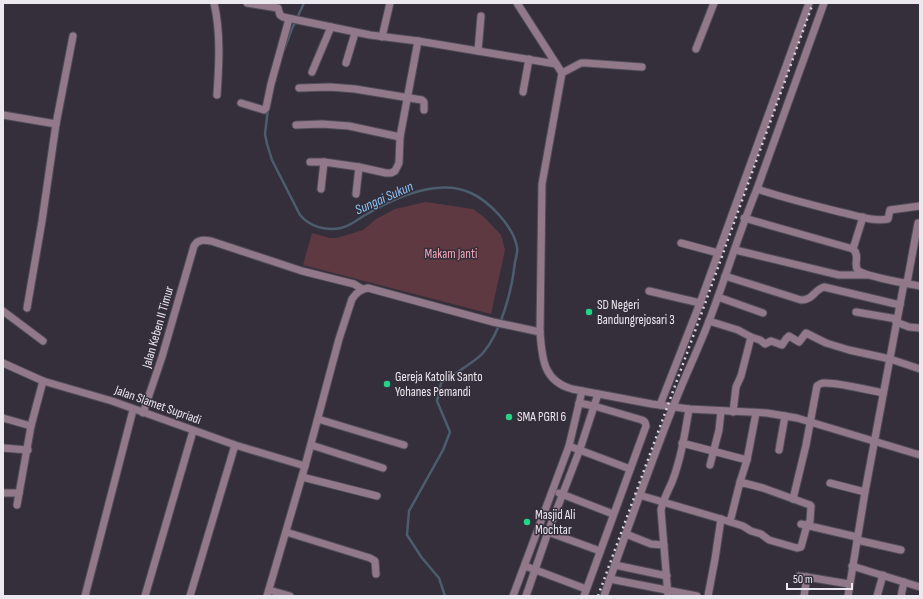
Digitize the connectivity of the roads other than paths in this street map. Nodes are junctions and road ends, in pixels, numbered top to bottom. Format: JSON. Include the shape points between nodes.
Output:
{"nodes":[{"id":1,"x":214,"y":3,"type":"edge"},
{"id":2,"x":247,"y":3,"type":"edge"},
{"id":3,"x":390,"y":3,"type":"edge"},
{"id":4,"x":517,"y":3,"type":"edge"},
{"id":5,"x":714,"y":3,"type":"edge"},
{"id":6,"x":809,"y":3,"type":"edge"},
{"id":7,"x":824,"y":3,"type":"edge"},
{"id":8,"x":278,"y":5,"type":"edge"},
{"id":9,"x":482,"y":16,"type":"dead end"},
{"id":10,"x":290,"y":19,"type":"junction"},
{"id":11,"x":331,"y":27,"type":"junction"},
{"id":12,"x":355,"y":33,"type":"junction"},
{"id":13,"x":72,"y":36,"type":"dead end"},
{"id":14,"x":382,"y":36,"type":"junction"},
{"id":15,"x":418,"y":40,"type":"junction"},
{"id":16,"x":696,"y":49,"type":"dead end"},
{"id":17,"x":478,"y":50,"type":"junction"},
{"id":18,"x":529,"y":59,"type":"junction"},
{"id":19,"x":346,"y":62,"type":"dead end"},
{"id":20,"x":556,"y":64,"type":"junction"},
{"id":21,"x":642,"y":68,"type":"dead end"},
{"id":22,"x":312,"y":72,"type":"dead end"},
{"id":23,"x":562,"y":73,"type":"junction"},
{"id":24,"x":299,"y":88,"type":"dead end"},
{"id":25,"x":523,"y":92,"type":"dead end"},
{"id":26,"x":217,"y":95,"type":"dead end"},
{"id":27,"x":407,"y":98,"type":"junction"},
{"id":28,"x":241,"y":103,"type":"dead end"},
{"id":29,"x":424,"y":110,"type":"dead end"},
{"id":30,"x":3,"y":115,"type":"edge"},
{"id":31,"x":56,"y":124,"type":"junction"},
{"id":32,"x":296,"y":125,"type":"dead end"},
{"id":33,"x":400,"y":137,"type":"junction"},
{"id":34,"x":310,"y":162,"type":"dead end"},
{"id":35,"x":324,"y":162,"type":"junction"},
{"id":36,"x":359,"y":167,"type":"junction"},
{"id":37,"x":321,"y":189,"type":"dead end"},
{"id":38,"x":756,"y":189,"type":"junction"},
{"id":39,"x":356,"y":194,"type":"dead end"},
{"id":40,"x":920,"y":206,"type":"edge"},
{"id":41,"x":863,"y":217,"type":"junction"},
{"id":42,"x":744,"y":218,"type":"junction"},
{"id":43,"x":918,"y":223,"type":"dead end"},
{"id":44,"x":681,"y":243,"type":"dead end"},
{"id":45,"x":853,"y":249,"type":"junction"},
{"id":46,"x":735,"y":250,"type":"junction"},
{"id":47,"x":718,"y":253,"type":"junction"},
{"id":48,"x":867,"y":275,"type":"junction"},
{"id":49,"x":725,"y":276,"type":"junction"},
{"id":50,"x":906,"y":283,"type":"junction"},
{"id":51,"x":920,"y":286,"type":"edge"},
{"id":52,"x":362,"y":288,"type":"junction"},
{"id":53,"x":649,"y":291,"type":"dead end"},
{"id":54,"x":718,"y":297,"type":"junction"},
{"id":55,"x":700,"y":303,"type":"junction"},
{"id":56,"x":900,"y":305,"type":"junction"},
{"id":57,"x":27,"y":308,"type":"dead end"},
{"id":58,"x":3,"y":312,"type":"edge"},
{"id":59,"x":856,"y":312,"type":"dead end"},
{"id":60,"x":763,"y":313,"type":"dead end"},
{"id":61,"x":709,"y":321,"type":"junction"},
{"id":62,"x":896,"y":321,"type":"junction"},
{"id":63,"x":920,"y":328,"type":"edge"},
{"id":64,"x":540,"y":332,"type":"junction"},
{"id":65,"x":751,"y":337,"type":"junction"},
{"id":66,"x":43,"y":340,"type":"dead end"},
{"id":67,"x":890,"y":359,"type":"junction"},
{"id":68,"x":3,"y":363,"type":"edge"},
{"id":69,"x":920,"y":368,"type":"edge"},
{"id":70,"x":43,"y":381,"type":"junction"},
{"id":71,"x":582,"y":391,"type":"junction"},
{"id":72,"x":883,"y":392,"type":"junction"},
{"id":73,"x":598,"y":394,"type":"junction"},
{"id":74,"x":579,"y":403,"type":"junction"},
{"id":75,"x":660,"y":405,"type":"junction"},
{"id":76,"x":594,"y":406,"type":"junction"},
{"id":77,"x":673,"y":407,"type":"junction"},
{"id":78,"x":690,"y":409,"type":"junction"},
{"id":79,"x":133,"y":410,"type":"junction"},
{"id":80,"x":721,"y":411,"type":"junction"},
{"id":81,"x":733,"y":412,"type":"junction"},
{"id":82,"x":143,"y":413,"type":"junction"},
{"id":83,"x":756,"y":413,"type":"junction"},
{"id":84,"x":785,"y":416,"type":"junction"},
{"id":85,"x":3,"y":418,"type":"edge"},
{"id":86,"x":318,"y":419,"type":"junction"},
{"id":87,"x":811,"y":422,"type":"junction"},
{"id":88,"x":31,"y":426,"type":"junction"},
{"id":89,"x":193,"y":431,"type":"junction"},
{"id":90,"x":874,"y":442,"type":"junction"},
{"id":91,"x":682,"y":443,"type":"junction"},
{"id":92,"x":235,"y":445,"type":"junction"},
{"id":93,"x":311,"y":445,"type":"junction"},
{"id":94,"x":404,"y":445,"type":"dead end"},
{"id":95,"x":569,"y":446,"type":"junction"},
{"id":96,"x":3,"y":448,"type":"edge"},
{"id":97,"x":580,"y":449,"type":"junction"},
{"id":98,"x":28,"y":450,"type":"junction"},
{"id":99,"x":779,"y":450,"type":"dead end"},
{"id":100,"x":714,"y":451,"type":"junction"},
{"id":101,"x":920,"y":455,"type":"edge"},
{"id":102,"x":747,"y":460,"type":"junction"},
{"id":103,"x":710,"y":465,"type":"dead end"},
{"id":104,"x":306,"y":466,"type":"junction"},
{"id":105,"x":383,"y":468,"type":"dead end"},
{"id":106,"x":630,"y":468,"type":"junction"},
{"id":107,"x":302,"y":477,"type":"junction"},
{"id":108,"x":740,"y":482,"type":"junction"},
{"id":109,"x":830,"y":483,"type":"dead end"},
{"id":110,"x":553,"y":491,"type":"junction"},
{"id":111,"x":3,"y":492,"type":"edge"},
{"id":112,"x":865,"y":492,"type":"junction"},
{"id":113,"x":20,"y":493,"type":"junction"},
{"id":114,"x":562,"y":495,"type":"junction"},
{"id":115,"x":639,"y":495,"type":"junction"},
{"id":116,"x":377,"y":496,"type":"dead end"},
{"id":117,"x":793,"y":499,"type":"junction"},
{"id":118,"x":662,"y":503,"type":"junction"},
{"id":119,"x":17,"y":505,"type":"dead end"},
{"id":120,"x":613,"y":514,"type":"junction"},
{"id":121,"x":720,"y":519,"type":"junction"},
{"id":122,"x":730,"y":522,"type":"junction"},
{"id":123,"x":804,"y":524,"type":"junction"},
{"id":124,"x":286,"y":532,"type":"junction"},
{"id":125,"x":548,"y":532,"type":"junction"},
{"id":126,"x":626,"y":534,"type":"junction"},
{"id":127,"x":857,"y":538,"type":"junction"},
{"id":128,"x":664,"y":545,"type":"junction"},
{"id":129,"x":901,"y":550,"type":"dead end"},
{"id":130,"x":600,"y":551,"type":"junction"},
{"id":131,"x":525,"y":566,"type":"junction"},
{"id":132,"x":615,"y":566,"type":"junction"},
{"id":133,"x":852,"y":566,"type":"junction"},
{"id":134,"x":535,"y":570,"type":"junction"},
{"id":135,"x":376,"y":574,"type":"dead end"},
{"id":136,"x":883,"y":575,"type":"junction"},
{"id":137,"x":667,"y":576,"type":"junction"},
{"id":138,"x":799,"y":576,"type":"dead end"},
{"id":139,"x":808,"y":578,"type":"junction"},
{"id":140,"x":610,"y":579,"type":"junction"},
{"id":141,"x":904,"y":582,"type":"junction"},
{"id":142,"x":849,"y":584,"type":"junction"},
{"id":143,"x":920,"y":587,"type":"edge"},
{"id":144,"x":268,"y":593,"type":"edge"},
{"id":145,"x":585,"y":593,"type":"edge"},
{"id":146,"x":668,"y":593,"type":"edge"},
{"id":147,"x":85,"y":596,"type":"edge"},
{"id":148,"x":145,"y":596,"type":"edge"},
{"id":149,"x":190,"y":596,"type":"edge"},
{"id":150,"x":290,"y":596,"type":"edge"},
{"id":151,"x":513,"y":596,"type":"edge"},
{"id":152,"x":526,"y":596,"type":"edge"},
{"id":153,"x":604,"y":596,"type":"edge"},
{"id":154,"x":697,"y":596,"type":"edge"},
{"id":155,"x":708,"y":596,"type":"edge"},
{"id":156,"x":804,"y":596,"type":"edge"},
{"id":157,"x":848,"y":596,"type":"edge"},
{"id":158,"x":877,"y":596,"type":"edge"},
{"id":159,"x":901,"y":596,"type":"edge"}],
"edges":[{"from":1,"to":26,"type":"street","via":[[218,21],[219,49]]},
{"from":2,"to":8,"type":"street"},
{"from":3,"to":14,"type":"street"},
{"from":4,"to":20,"type":"street"},
{"from":5,"to":16,"type":"street"},
{"from":6,"to":47,"type":"street"},
{"from":7,"to":38,"type":"street"},
{"from":8,"to":10,"type":"street","via":[[280,15]]},
{"from":9,"to":17,"type":"street"},
{"from":10,"to":11,"type":"street"},
{"from":10,"to":28,"type":"street","via":[[266,108],[264,110]]},
{"from":11,"to":12,"type":"street"},
{"from":11,"to":22,"type":"street"},
{"from":12,"to":14,"type":"street"},
{"from":12,"to":19,"type":"street"},
{"from":13,"to":31,"type":"street"},
{"from":14,"to":15,"type":"street"},
{"from":15,"to":17,"type":"street"},
{"from":15,"to":27,"type":"street"},
{"from":17,"to":18,"type":"street"},
{"from":18,"to":20,"type":"street"},
{"from":18,"to":25,"type":"street"},
{"from":20,"to":23,"type":"street"},
{"from":21,"to":23,"type":"street","via":[[581,63]]},
{"from":23,"to":64,"type":"street","via":[[542,184]]},
{"from":24,"to":27,"type":"street","via":[[355,89]]},
{"from":27,"to":29,"type":"street","via":[[424,101]]},
{"from":27,"to":33,"type":"street"},
{"from":30,"to":31,"type":"street"},
{"from":31,"to":57,"type":"street"},
{"from":32,"to":33,"type":"street","via":[[349,126]]},
{"from":33,"to":36,"type":"street","via":[[399,164],[395,171],[386,173]]},
{"from":34,"to":35,"type":"street"},
{"from":35,"to":36,"type":"street"},
{"from":35,"to":37,"type":"street"},
{"from":36,"to":39,"type":"street"},
{"from":38,"to":41,"type":"street"},
{"from":38,"to":42,"type":"street"},
{"from":40,"to":41,"type":"street","via":[[890,210],[888,219],[882,221]]},
{"from":41,"to":45,"type":"street"},
{"from":42,"to":45,"type":"street"},
{"from":42,"to":46,"type":"street"},
{"from":43,"to":50,"type":"street"},
{"from":44,"to":47,"type":"street"},
{"from":45,"to":48,"type":"street","via":[[857,255],[857,270]]},
{"from":46,"to":48,"type":"street","via":[[839,275]]},
{"from":46,"to":49,"type":"street"},
{"from":47,"to":55,"type":"street"},
{"from":48,"to":50,"type":"street"},
{"from":49,"to":54,"type":"street"},
{"from":49,"to":56,"type":"street","via":[[802,300],[809,299],[824,287]]},
{"from":50,"to":51,"type":"street"},
{"from":50,"to":56,"type":"street"},
{"from":52,"to":64,"type":"street"},
{"from":52,"to":82,"type":"street","name":"Jalan Keben II Timur","via":[[211,241],[202,239],[196,242]]},
{"from":52,"to":86,"type":"street","via":[[352,298]]},
{"from":53,"to":55,"type":"street"},
{"from":54,"to":60,"type":"street"},
{"from":54,"to":61,"type":"street"},
{"from":55,"to":75,"type":"street"},
{"from":56,"to":62,"type":"street"},
{"from":58,"to":66,"type":"street"},
{"from":59,"to":62,"type":"street"},
{"from":61,"to":65,"type":"street"},
{"from":61,"to":77,"type":"street"},
{"from":62,"to":63,"type":"street","via":[[909,327]]},
{"from":62,"to":67,"type":"street"},
{"from":64,"to":71,"type":"street","via":[[542,354],[551,377],[564,387]]},
{"from":65,"to":67,"type":"street","via":[[765,344],[771,341],[782,346],[789,336],[799,342],[806,333],[826,343]]},
{"from":65,"to":81,"type":"street","via":[[736,388]]},
{"from":67,"to":69,"type":"street"},
{"from":67,"to":72,"type":"street"},
{"from":68,"to":70,"type":"street","name":"Jalan Slamet Supriadi"},
{"from":70,"to":79,"type":"street","name":"Jalan Slamet Supriadi","via":[[112,401]]},
{"from":70,"to":88,"type":"street"},
{"from":71,"to":73,"type":"street"},
{"from":71,"to":74,"type":"street"},
{"from":72,"to":87,"type":"street","via":[[822,383],[817,386]]},
{"from":72,"to":90,"type":"street"},
{"from":73,"to":75,"type":"street"},
{"from":73,"to":76,"type":"street"},
{"from":74,"to":76,"type":"street"},
{"from":74,"to":95,"type":"street"},
{"from":75,"to":77,"type":"street"},
{"from":76,"to":97,"type":"street"},
{"from":76,"to":106,"type":"street","via":[[645,422],[646,429]]},
{"from":77,"to":78,"type":"street"},
{"from":77,"to":115,"type":"street"},
{"from":78,"to":80,"type":"street"},
{"from":78,"to":91,"type":"street"},
{"from":79,"to":82,"type":"street","name":"Jalan Slamet Supriadi"},
{"from":79,"to":147,"type":"street"},
{"from":80,"to":81,"type":"street"},
{"from":80,"to":100,"type":"street"},
{"from":81,"to":83,"type":"street"},
{"from":82,"to":89,"type":"street","name":"Jalan Slamet Supriadi"},
{"from":83,"to":84,"type":"street"},
{"from":83,"to":102,"type":"street"},
{"from":84,"to":87,"type":"street"},
{"from":84,"to":99,"type":"street"},
{"from":85,"to":88,"type":"street"},
{"from":86,"to":93,"type":"street"},
{"from":86,"to":94,"type":"street"},
{"from":87,"to":90,"type":"street"},
{"from":87,"to":117,"type":"street"},
{"from":88,"to":98,"type":"street"},
{"from":89,"to":92,"type":"street","name":"Jalan Slamet Supriadi"},
{"from":89,"to":148,"type":"street"},
{"from":90,"to":101,"type":"street"},
{"from":90,"to":112,"type":"street"},
{"from":91,"to":100,"type":"street"},
{"from":91,"to":118,"type":"street","via":[[672,481]]},
{"from":92,"to":104,"type":"street","name":"Jalan Slamet Supriadi"},
{"from":92,"to":149,"type":"street"},
{"from":93,"to":104,"type":"street"},
{"from":93,"to":105,"type":"street"},
{"from":95,"to":97,"type":"street"},
{"from":95,"to":110,"type":"street"},
{"from":96,"to":98,"type":"street"},
{"from":97,"to":106,"type":"street"},
{"from":97,"to":114,"type":"street"},
{"from":98,"to":113,"type":"street"},
{"from":100,"to":102,"type":"street"},
{"from":100,"to":103,"type":"street"},
{"from":102,"to":108,"type":"street"},
{"from":104,"to":107,"type":"street"},
{"from":106,"to":120,"type":"street"},
{"from":107,"to":116,"type":"street"},
{"from":107,"to":124,"type":"street"},
{"from":108,"to":117,"type":"street"},
{"from":108,"to":122,"type":"street"},
{"from":109,"to":112,"type":"street"},
{"from":110,"to":114,"type":"street"},
{"from":110,"to":131,"type":"street"},
{"from":111,"to":113,"type":"street"},
{"from":112,"to":127,"type":"street"},
{"from":113,"to":119,"type":"street"},
{"from":114,"to":120,"type":"street"},
{"from":114,"to":125,"type":"street"},
{"from":115,"to":118,"type":"street"},
{"from":115,"to":126,"type":"street"},
{"from":117,"to":123,"type":"street","via":[[811,505],[810,521]]},
{"from":118,"to":121,"type":"street"},
{"from":118,"to":128,"type":"street"},
{"from":120,"to":130,"type":"street"},
{"from":121,"to":122,"type":"street"},
{"from":121,"to":155,"type":"street"},
{"from":122,"to":123,"type":"street","via":[[770,540],[797,548],[801,547]]},
{"from":123,"to":127,"type":"street"},
{"from":124,"to":135,"type":"street","via":[[370,558],[375,561]]},
{"from":124,"to":144,"type":"street"},
{"from":125,"to":130,"type":"street"},
{"from":125,"to":134,"type":"street"},
{"from":126,"to":128,"type":"street","via":[[651,544]]},
{"from":126,"to":132,"type":"street"},
{"from":127,"to":129,"type":"street"},
{"from":127,"to":133,"type":"street"},
{"from":128,"to":137,"type":"street"},
{"from":130,"to":145,"type":"street"},
{"from":131,"to":134,"type":"street"},
{"from":131,"to":151,"type":"street"},
{"from":132,"to":137,"type":"street"},
{"from":132,"to":140,"type":"street"},
{"from":133,"to":136,"type":"street"},
{"from":133,"to":142,"type":"street"},
{"from":134,"to":145,"type":"street"},
{"from":134,"to":152,"type":"street"},
{"from":136,"to":141,"type":"street"},
{"from":136,"to":158,"type":"street"},
{"from":137,"to":146,"type":"street"},
{"from":138,"to":139,"type":"street"},
{"from":139,"to":142,"type":"street"},
{"from":139,"to":156,"type":"street"},
{"from":140,"to":146,"type":"street"},
{"from":140,"to":153,"type":"street"},
{"from":141,"to":143,"type":"street"},
{"from":141,"to":159,"type":"street"},
{"from":142,"to":157,"type":"street"},
{"from":144,"to":150,"type":"street"},
{"from":146,"to":154,"type":"street"}]}
